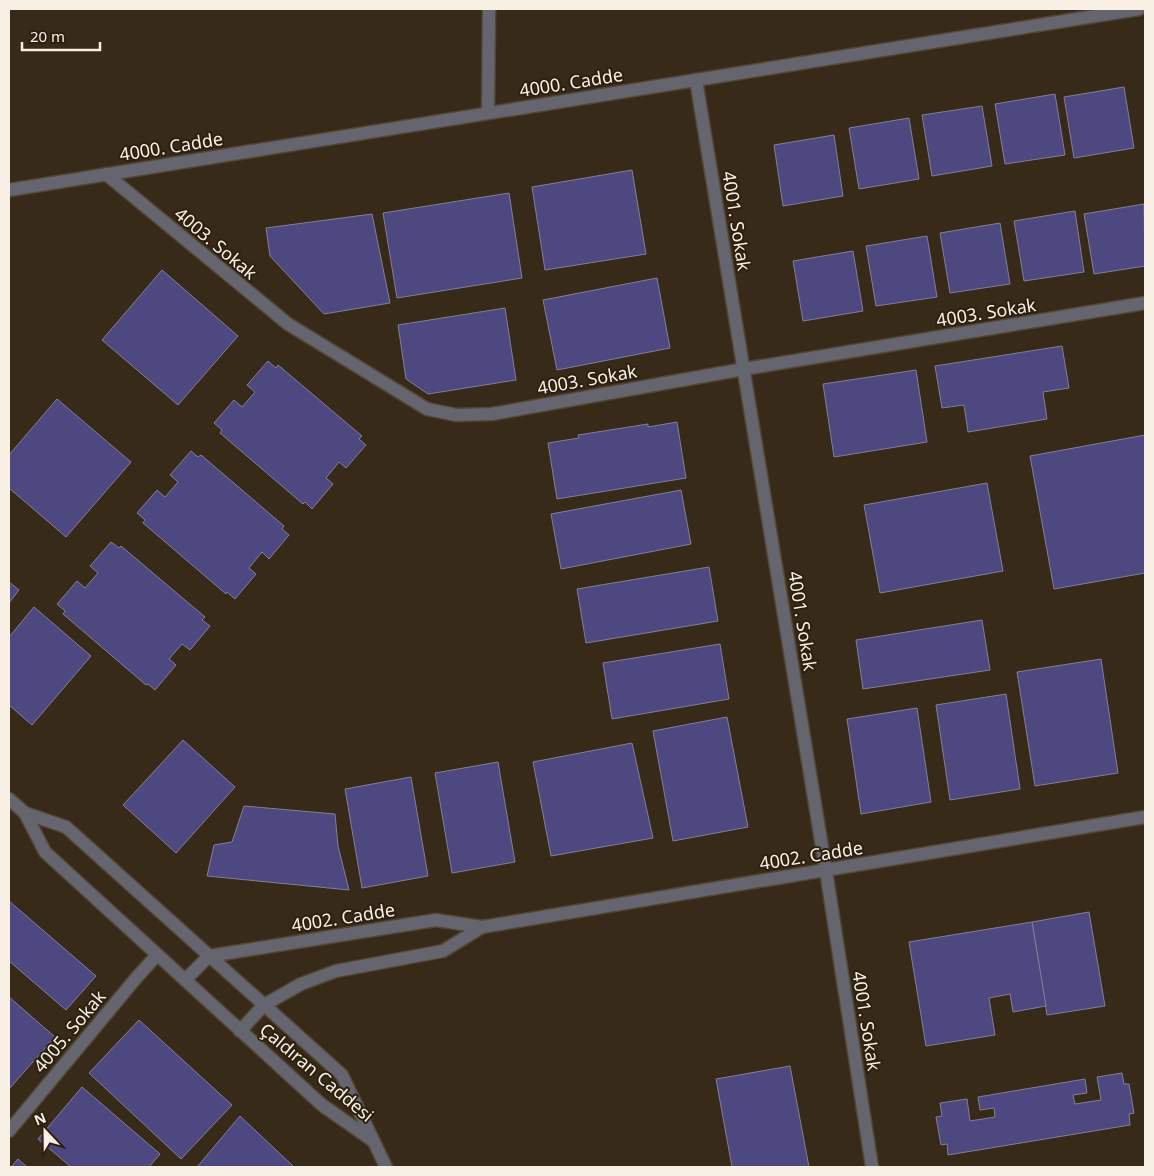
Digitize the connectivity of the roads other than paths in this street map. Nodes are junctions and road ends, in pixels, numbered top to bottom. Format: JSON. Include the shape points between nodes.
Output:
{"nodes":[{"id":1,"x":489,"y":9,"type":"edge"},
{"id":2,"x":1139,"y":9,"type":"edge"},
{"id":3,"x":696,"y":80,"type":"junction"},
{"id":4,"x":488,"y":114,"type":"junction"},
{"id":5,"x":106,"y":174,"type":"junction"},
{"id":6,"x":9,"y":190,"type":"edge"},
{"id":7,"x":1145,"y":304,"type":"edge"},
{"id":8,"x":744,"y":369,"type":"junction"},
{"id":9,"x":9,"y":799,"type":"edge"},
{"id":10,"x":25,"y":813,"type":"junction"},
{"id":11,"x":1145,"y":817,"type":"edge"},
{"id":12,"x":826,"y":871,"type":"junction"},
{"id":13,"x":482,"y":927,"type":"junction"},
{"id":14,"x":157,"y":955,"type":"junction"},
{"id":15,"x":209,"y":956,"type":"junction"},
{"id":16,"x":185,"y":980,"type":"junction"},
{"id":17,"x":264,"y":1005,"type":"junction"},
{"id":18,"x":240,"y":1031,"type":"junction"},
{"id":19,"x":9,"y":1131,"type":"edge"},
{"id":20,"x":372,"y":1140,"type":"junction"},
{"id":21,"x":386,"y":1167,"type":"edge"},
{"id":22,"x":872,"y":1167,"type":"edge"}],
"edges":[{"from":1,"to":4,"type":"street"},
{"from":2,"to":3,"type":"street","name":"4000. Cadde"},
{"from":3,"to":4,"type":"street","name":"4000. Cadde"},
{"from":3,"to":8,"type":"street","name":"4001. Sokak"},
{"from":4,"to":5,"type":"street","name":"4000. Cadde"},
{"from":5,"to":6,"type":"street","name":"4000. Cadde"},
{"from":5,"to":8,"type":"street","name":"4003. Sokak","via":[[288,324],[427,410],[456,415],[492,414]]},
{"from":7,"to":8,"type":"street","name":"4003. Sokak"},
{"from":8,"to":12,"type":"street","name":"4001. Sokak"},
{"from":9,"to":10,"type":"street"},
{"from":10,"to":14,"type":"street","via":[[45,852]]},
{"from":10,"to":15,"type":"street","via":[[66,827]]},
{"from":11,"to":12,"type":"street","name":"4002. Cadde"},
{"from":12,"to":13,"type":"street","name":"4002. Cadde"},
{"from":12,"to":22,"type":"street","name":"4001. Sokak"},
{"from":13,"to":15,"type":"street","name":"4002. Cadde","via":[[436,920]]},
{"from":13,"to":17,"type":"street","name":"4002. Cadde","via":[[443,951],[336,971],[301,984]]},
{"from":14,"to":16,"type":"street"},
{"from":14,"to":19,"type":"street","name":"4005. Sokak"},
{"from":15,"to":16,"type":"street"},
{"from":15,"to":17,"type":"street"},
{"from":16,"to":18,"type":"street"},
{"from":17,"to":18,"type":"street","name":"4002. Cadde"},
{"from":17,"to":20,"type":"street","name":"Çaldıran Caddesi","via":[[342,1076]]},
{"from":18,"to":20,"type":"street","name":"Çaldıran Caddesi","via":[[322,1105]]},
{"from":20,"to":21,"type":"street","name":"Çaldıran Caddesi"}]}
